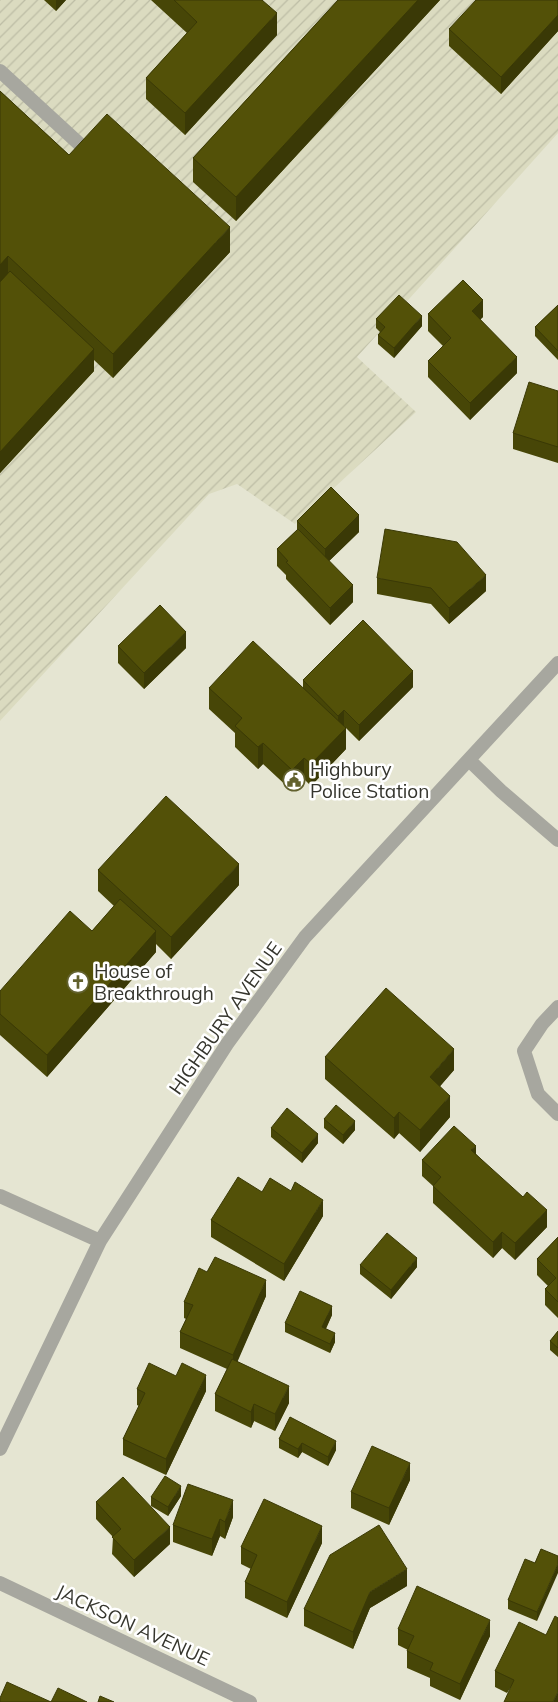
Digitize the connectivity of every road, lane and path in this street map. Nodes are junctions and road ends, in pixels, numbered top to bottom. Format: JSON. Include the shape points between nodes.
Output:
{"nodes":[{"id":1,"x":0,"y":71,"type":"edge"},
{"id":2,"x":87,"y":151,"type":"edge"},
{"id":3,"x":558,"y":663,"type":"edge"},
{"id":4,"x":469,"y":760,"type":"junction"},
{"id":5,"x":558,"y":840,"type":"edge"},
{"id":6,"x":558,"y":1007,"type":"edge"},
{"id":7,"x":558,"y":1114,"type":"edge"},
{"id":8,"x":0,"y":1196,"type":"edge"},
{"id":9,"x":100,"y":1242,"type":"junction"},
{"id":10,"x":0,"y":1449,"type":"edge"},
{"id":11,"x":0,"y":1583,"type":"edge"},
{"id":12,"x":250,"y":1702,"type":"edge"}],
"edges":[{"from":1,"to":2,"type":"street"},
{"from":3,"to":4,"type":"street","name":"HIGHBURY AVENUE"},
{"from":4,"to":5,"type":"street"},
{"from":4,"to":9,"type":"street","name":"HIGHBURY AVENUE","via":[[305,937],[228,1044]]},
{"from":6,"to":7,"type":"street","via":[[524,1051],[538,1094]]},
{"from":8,"to":9,"type":"street"},
{"from":9,"to":10,"type":"street","name":"HIGHBURY AVENUE"},
{"from":11,"to":12,"type":"street","name":"JACKSON AVENUE"}]}
